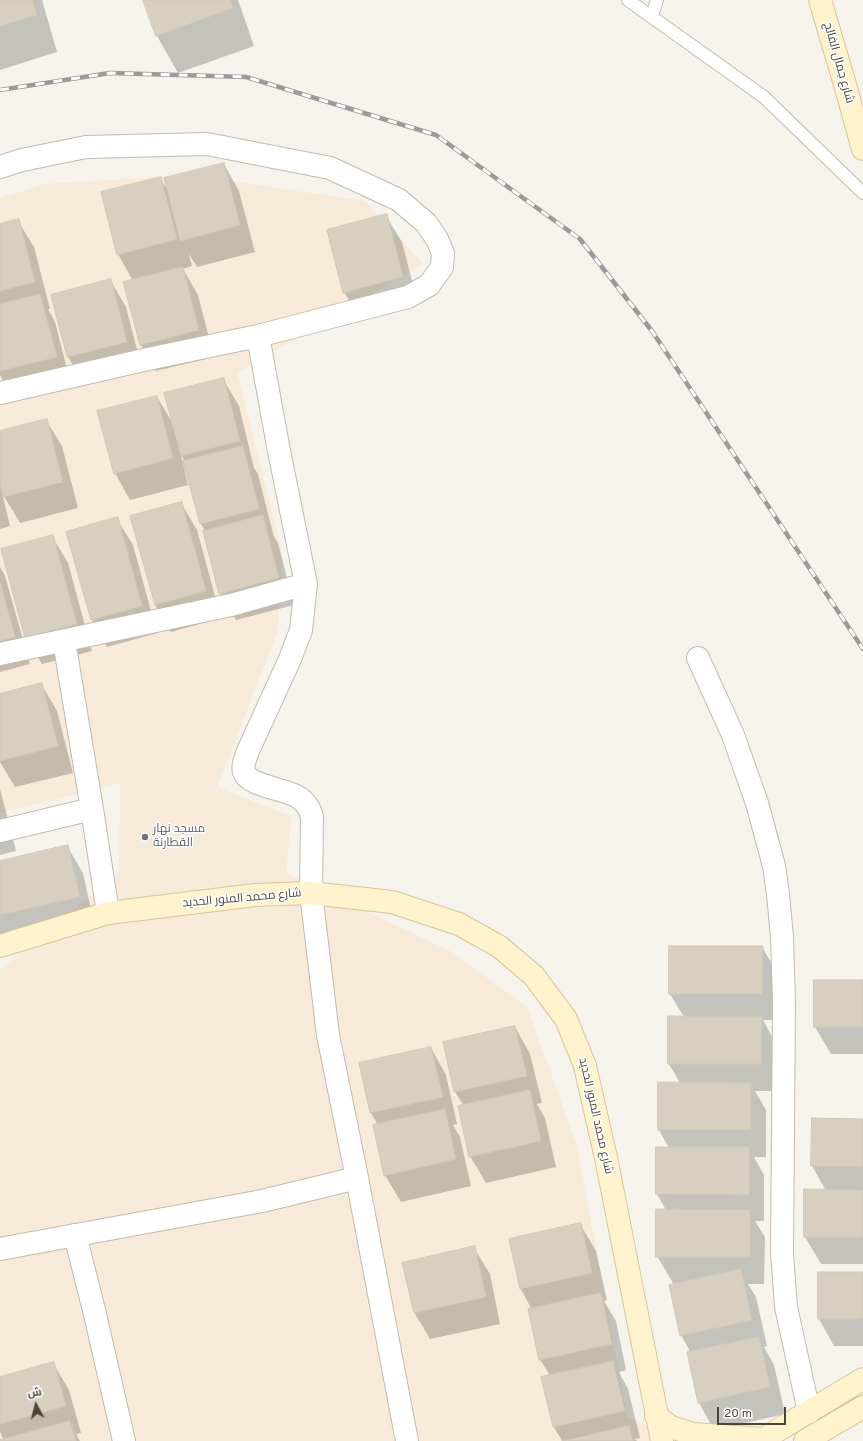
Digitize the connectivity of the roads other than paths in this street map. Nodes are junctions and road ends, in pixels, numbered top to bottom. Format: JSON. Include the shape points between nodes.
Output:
{"nodes":[{"id":1,"x":628,"y":0,"type":"edge"},
{"id":2,"x":656,"y":0,"type":"edge"},
{"id":3,"x":820,"y":0,"type":"edge"},
{"id":4,"x":652,"y":16,"type":"junction"},
{"id":5,"x":863,"y":149,"type":"edge"},
{"id":6,"x":0,"y":167,"type":"edge"},
{"id":7,"x":863,"y":193,"type":"edge"},
{"id":8,"x":258,"y":336,"type":"junction"},
{"id":9,"x":0,"y":393,"type":"edge"},
{"id":10,"x":306,"y":584,"type":"junction"},
{"id":11,"x":64,"y":641,"type":"junction"},
{"id":12,"x":0,"y":654,"type":"edge"},
{"id":13,"x":698,"y":658,"type":"dead end"},
{"id":14,"x":92,"y":808,"type":"junction"},
{"id":15,"x":0,"y":831,"type":"edge"},
{"id":16,"x":311,"y":893,"type":"junction"},
{"id":17,"x":108,"y":913,"type":"junction"},
{"id":18,"x":0,"y":946,"type":"edge"},
{"id":19,"x":357,"y":1178,"type":"junction"},
{"id":20,"x":75,"y":1235,"type":"junction"},
{"id":21,"x":0,"y":1249,"type":"edge"},
{"id":22,"x":863,"y":1379,"type":"edge"},
{"id":23,"x":863,"y":1407,"type":"edge"},
{"id":24,"x":809,"y":1412,"type":"junction"},
{"id":25,"x":656,"y":1416,"type":"junction"},
{"id":26,"x":813,"y":1439,"type":"edge"},
{"id":27,"x":762,"y":1440,"type":"edge"},
{"id":28,"x":124,"y":1441,"type":"edge"},
{"id":29,"x":407,"y":1441,"type":"edge"},
{"id":30,"x":662,"y":1441,"type":"edge"}],
"edges":[{"from":1,"to":4,"type":"lane"},
{"from":2,"to":4,"type":"lane"},
{"from":3,"to":5,"type":"street","name":"شارع جمال الفالح"},
{"from":4,"to":7,"type":"lane","via":[[764,97]]},
{"from":6,"to":8,"type":"street","via":[[86,147],[207,144],[330,168],[399,200],[426,223],[437,239],[443,253],[442,267],[429,285],[408,297]]},
{"from":8,"to":9,"type":"street"},
{"from":8,"to":10,"type":"street"},
{"from":10,"to":11,"type":"street","via":[[231,605]]},
{"from":10,"to":16,"type":"street","via":[[301,630],[248,751],[244,773],[249,780],[296,796],[310,810]]},
{"from":11,"to":12,"type":"street"},
{"from":11,"to":14,"type":"street"},
{"from":13,"to":24,"type":"street","via":[[733,735],[757,804],[774,866],[782,938],[784,1003],[782,1253],[786,1307]]},
{"from":14,"to":15,"type":"street"},
{"from":14,"to":17,"type":"street"},
{"from":16,"to":17,"type":"street","name":"شارع محمد المنور الحديد","via":[[255,895]]},
{"from":16,"to":19,"type":"street","via":[[328,1035]]},
{"from":16,"to":25,"type":"street","name":"شارع محمد المنور الحديد","via":[[392,902],[460,924],[500,946],[534,976],[566,1019],[585,1066],[606,1158]]},
{"from":17,"to":18,"type":"street","name":"شارع محمد المنور الحديد"},
{"from":19,"to":20,"type":"street","via":[[262,1201]]},
{"from":19,"to":29,"type":"street"},
{"from":20,"to":21,"type":"street"},
{"from":20,"to":28,"type":"street"},
{"from":22,"to":24,"type":"street"},
{"from":23,"to":26,"type":"street"},
{"from":24,"to":26,"type":"street"},
{"from":24,"to":27,"type":"street"},
{"from":25,"to":27,"type":"street","via":[[671,1427],[693,1434]]},
{"from":25,"to":30,"type":"street","name":"شارع محمد المنور الحديد"}]}
